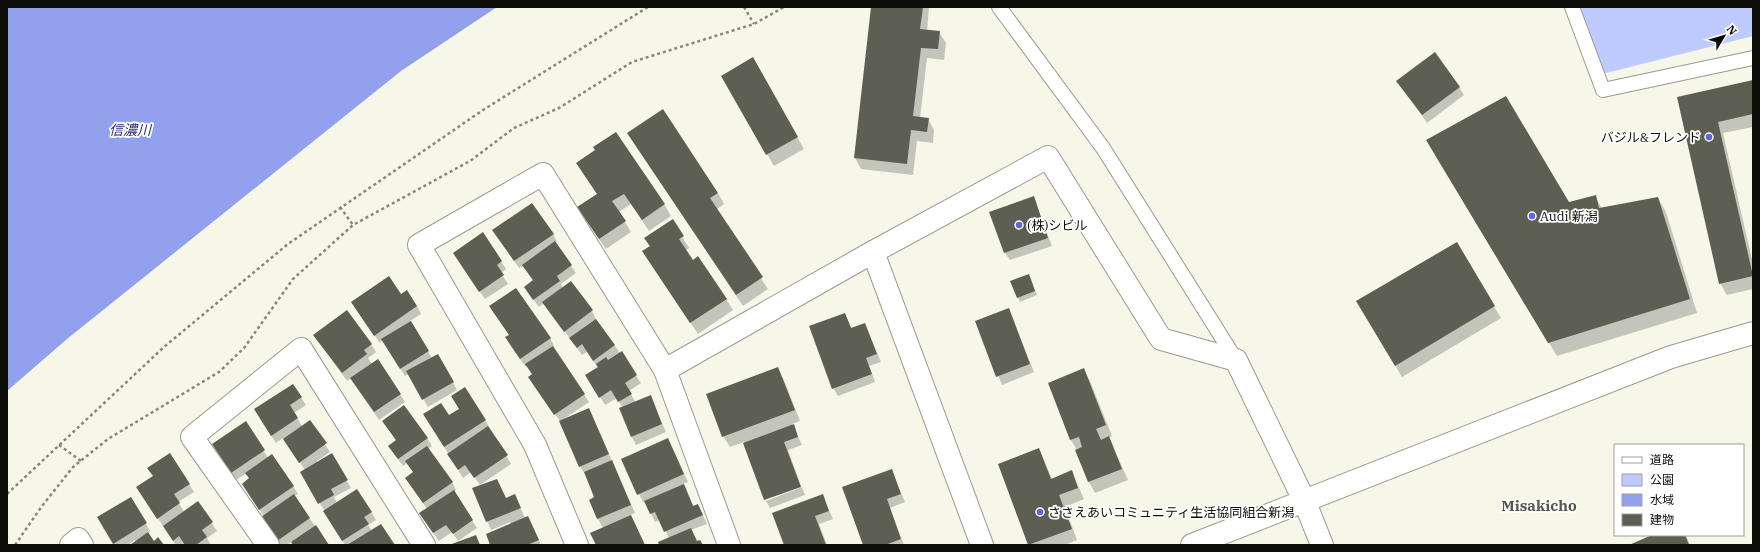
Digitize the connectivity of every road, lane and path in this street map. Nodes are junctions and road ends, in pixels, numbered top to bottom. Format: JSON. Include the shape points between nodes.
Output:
{"nodes":[{"id":1,"x":648,"y":7,"type":"edge"},
{"id":2,"x":744,"y":7,"type":"edge"},
{"id":3,"x":784,"y":7,"type":"edge"},
{"id":4,"x":999,"y":7,"type":"edge"},
{"id":5,"x":1572,"y":7,"type":"edge"},
{"id":6,"x":754,"y":24,"type":"junction"},
{"id":7,"x":1753,"y":58,"type":"edge"},
{"id":8,"x":340,"y":207,"type":"junction"},
{"id":9,"x":353,"y":225,"type":"junction"},
{"id":10,"x":873,"y":252,"type":"junction"},
{"id":11,"x":1753,"y":333,"type":"edge"},
{"id":12,"x":1236,"y":360,"type":"junction"},
{"id":13,"x":665,"y":370,"type":"junction"},
{"id":14,"x":59,"y":445,"type":"junction"},
{"id":15,"x":81,"y":461,"type":"junction"},
{"id":16,"x":7,"y":494,"type":"edge"},
{"id":17,"x":1304,"y":500,"type":"junction"},
{"id":18,"x":15,"y":545,"type":"edge"},
{"id":19,"x":71,"y":545,"type":"edge"},
{"id":20,"x":82,"y":545,"type":"edge"},
{"id":21,"x":268,"y":545,"type":"edge"},
{"id":22,"x":424,"y":545,"type":"edge"},
{"id":23,"x":577,"y":545,"type":"edge"},
{"id":24,"x":729,"y":545,"type":"edge"},
{"id":25,"x":982,"y":545,"type":"edge"},
{"id":26,"x":1192,"y":545,"type":"edge"},
{"id":27,"x":1322,"y":545,"type":"edge"}],
"edges":[{"from":1,"to":8,"type":"path","via":[[483,110]]},
{"from":2,"to":6,"type":"path"},
{"from":3,"to":6,"type":"path"},
{"from":4,"to":12,"type":"lane","via":[[1103,148]]},
{"from":5,"to":7,"type":"lane","via":[[1603,90]]},
{"from":6,"to":9,"type":"path","via":[[632,62],[559,108],[514,128],[470,161]]},
{"from":8,"to":9,"type":"path"},
{"from":8,"to":14,"type":"path","via":[[288,244],[164,347]]},
{"from":9,"to":15,"type":"path","via":[[293,279],[244,348],[219,372],[108,439]]},
{"from":10,"to":12,"type":"street","via":[[1048,157],[1161,339]]},
{"from":10,"to":13,"type":"street"},
{"from":10,"to":25,"type":"street"},
{"from":11,"to":17,"type":"street","via":[[1671,357]]},
{"from":12,"to":17,"type":"street"},
{"from":13,"to":23,"type":"street","via":[[543,174],[419,245],[535,446]]},
{"from":13,"to":24,"type":"street"},
{"from":14,"to":15,"type":"path"},
{"from":14,"to":16,"type":"path"},
{"from":15,"to":18,"type":"path","via":[[42,506]]},
{"from":17,"to":26,"type":"street"},
{"from":17,"to":27,"type":"street"},
{"from":19,"to":20,"type":"street","via":[[78,539]]},
{"from":21,"to":22,"type":"street","via":[[192,437],[301,349]]}]}
